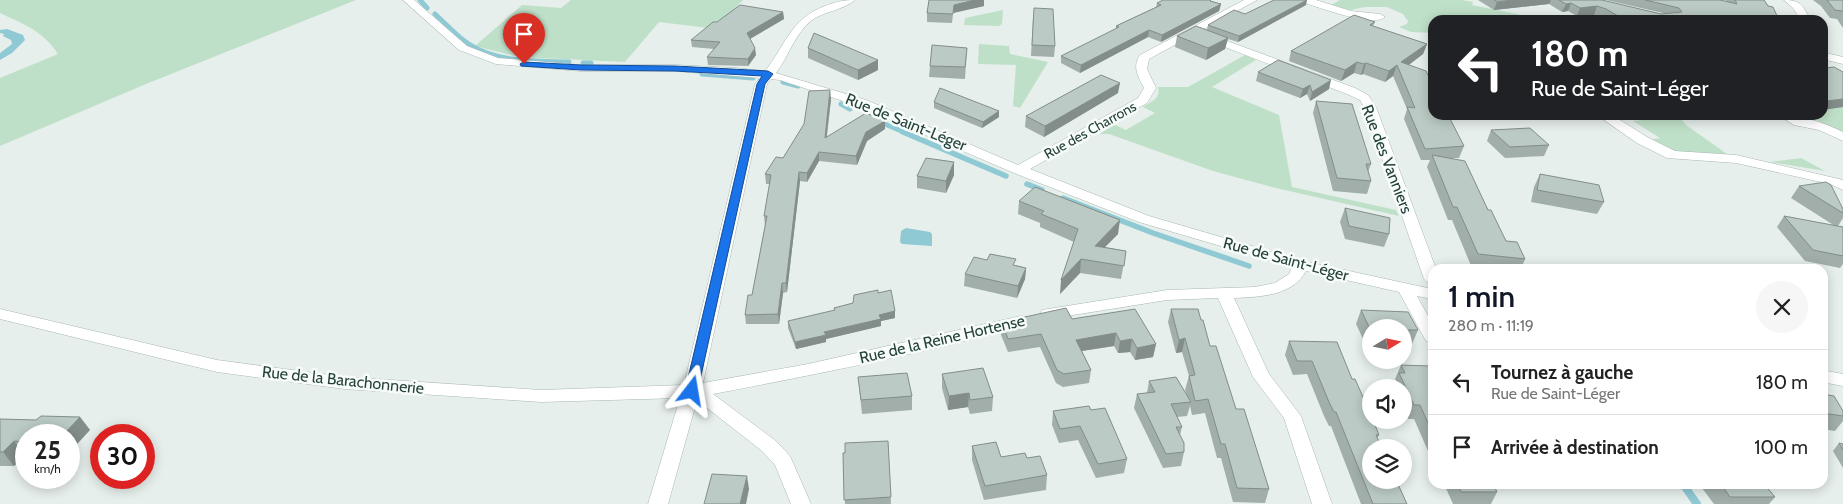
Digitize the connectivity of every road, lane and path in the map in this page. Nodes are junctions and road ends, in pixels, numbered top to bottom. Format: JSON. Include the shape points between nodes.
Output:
{"nodes":[{"id":1,"x":408,"y":0,"type":"edge"},
{"id":2,"x":850,"y":0,"type":"edge"},
{"id":3,"x":1252,"y":0,"type":"edge"},
{"id":4,"x":1306,"y":0,"type":"edge"},
{"id":5,"x":1789,"y":0,"type":"edge"},
{"id":6,"x":1803,"y":15,"type":"edge"},
{"id":7,"x":1380,"y":17,"type":"dead end"},
{"id":8,"x":1193,"y":31,"type":"junction"},
{"id":9,"x":1828,"y":56,"type":"edge"},
{"id":10,"x":1843,"y":61,"type":"edge"},
{"id":11,"x":768,"y":74,"type":"junction"},
{"id":12,"x":1611,"y":120,"type":"edge"},
{"id":13,"x":1794,"y":120,"type":"edge"},
{"id":14,"x":1843,"y":137,"type":"edge"},
{"id":15,"x":1019,"y":170,"type":"junction"},
{"id":16,"x":1840,"y":183,"type":"edge"},
{"id":17,"x":1302,"y":265,"type":"junction"},
{"id":18,"x":1428,"y":268,"type":"edge"},
{"id":19,"x":1405,"y":289,"type":"junction"},
{"id":20,"x":1224,"y":293,"type":"junction"},
{"id":21,"x":1428,"y":293,"type":"edge"},
{"id":22,"x":0,"y":314,"type":"edge"},
{"id":23,"x":1428,"y":330,"type":"edge"},
{"id":24,"x":1828,"y":377,"type":"edge"},
{"id":25,"x":1843,"y":380,"type":"edge"},
{"id":26,"x":692,"y":391,"type":"junction"},
{"id":27,"x":658,"y":504,"type":"edge"},
{"id":28,"x":801,"y":504,"type":"edge"},
{"id":29,"x":1322,"y":504,"type":"edge"}],
"edges":[{"from":1,"to":11,"type":"street","name":"Rue de Saint-Léger","via":[[463,48],[496,61],[581,68],[675,68]]},
{"from":2,"to":11,"type":"street","via":[[806,20]]},
{"from":3,"to":8,"type":"street","name":"Rue des Charrons"},
{"from":4,"to":7,"type":"street","via":[[1350,14]]},
{"from":5,"to":6,"type":"street"},
{"from":8,"to":15,"type":"street","name":"Rue des Charrons","via":[[1140,62],[1150,88],[1143,100]]},
{"from":8,"to":18,"type":"street","name":"Rue des Vanniers","via":[[1364,98]]},
{"from":9,"to":10,"type":"street"},
{"from":11,"to":15,"type":"street","name":"Rue de Saint-Léger","via":[[862,102]]},
{"from":11,"to":26,"type":"street","via":[[761,84]]},
{"from":12,"to":16,"type":"street","via":[[1672,154],[1736,160]]},
{"from":13,"to":14,"type":"street","via":[[1824,127]]},
{"from":15,"to":17,"type":"street","name":"Rue de Saint-Léger","via":[[1144,219]]},
{"from":17,"to":19,"type":"street","name":"Rue de Saint-Léger"},
{"from":17,"to":20,"type":"street","name":"Rue de la Reine Hortense","via":[[1295,277],[1280,287]]},
{"from":19,"to":21,"type":"street","name":"Rue de Saint-Léger"},
{"from":19,"to":23,"type":"street"},
{"from":20,"to":26,"type":"street","name":"Rue de la Reine Hortense","via":[[1167,295],[1044,314],[808,370]]},
{"from":20,"to":29,"type":"street","via":[[1262,377],[1292,416]]},
{"from":22,"to":26,"type":"street","name":"Rue de la Barachonnerie","via":[[217,366],[345,384],[541,396]]},
{"from":24,"to":25,"type":"street"},
{"from":26,"to":27,"type":"street"},
{"from":26,"to":28,"type":"street","via":[[704,396],[770,446],[783,462]]}]}
